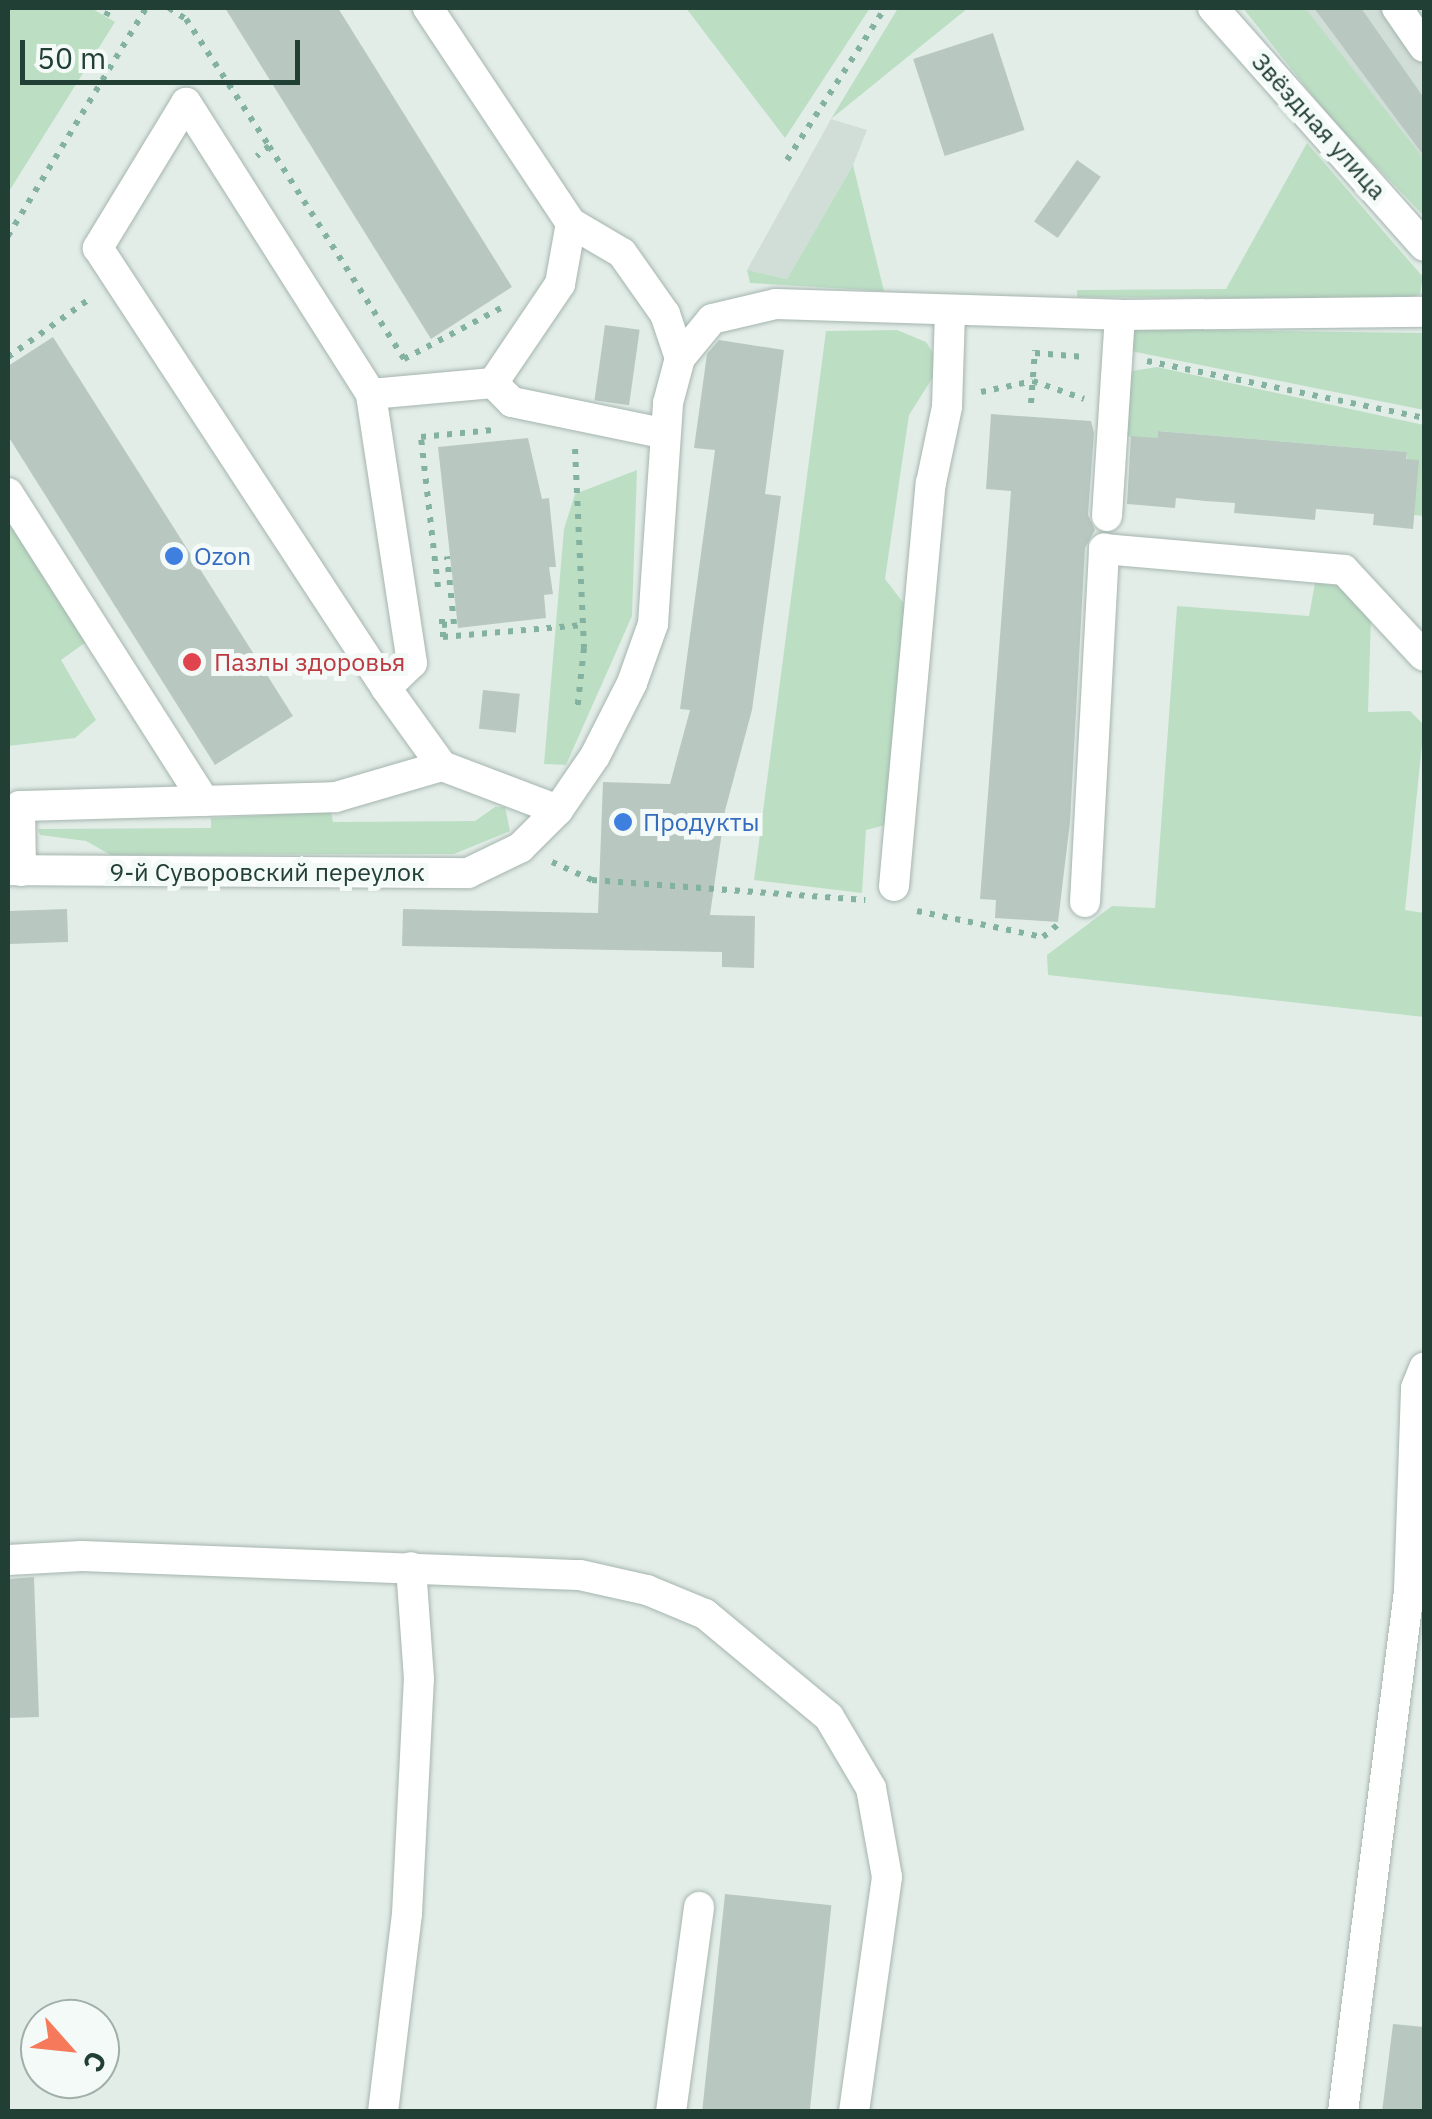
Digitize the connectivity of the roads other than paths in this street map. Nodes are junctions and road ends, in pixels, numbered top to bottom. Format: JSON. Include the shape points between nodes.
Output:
{"nodes":[{"id":1,"x":428,"y":8,"type":"edge"},
{"id":2,"x":1213,"y":8,"type":"edge"},
{"id":3,"x":1397,"y":8,"type":"edge"},
{"id":4,"x":1424,"y":46,"type":"edge"},
{"id":5,"x":571,"y":223,"type":"junction"},
{"id":6,"x":1424,"y":246,"type":"edge"},
{"id":7,"x":950,"y":311,"type":"junction"},
{"id":8,"x":1424,"y":312,"type":"edge"},
{"id":9,"x":1120,"y":315,"type":"junction"},
{"id":10,"x":680,"y":358,"type":"junction"},
{"id":11,"x":493,"y":383,"type":"junction"},
{"id":12,"x":371,"y":394,"type":"junction"},
{"id":13,"x":662,"y":434,"type":"junction"},
{"id":14,"x":8,"y":493,"type":"edge"},
{"id":15,"x":1107,"y":516,"type":"dead end"},
{"id":16,"x":1424,"y":656,"type":"edge"},
{"id":17,"x":386,"y":688,"type":"junction"},
{"id":18,"x":442,"y":766,"type":"junction"},
{"id":19,"x":204,"y":801,"type":"junction"},
{"id":20,"x":558,"y":810,"type":"junction"},
{"id":21,"x":14,"y":871,"type":"edge"},
{"id":22,"x":894,"y":900,"type":"road end"},
{"id":23,"x":1085,"y":902,"type":"road end"},
{"id":24,"x":1424,"y":1368,"type":"edge"},
{"id":25,"x":8,"y":1560,"type":"edge"},
{"id":26,"x":411,"y":1567,"type":"junction"},
{"id":27,"x":699,"y":1907,"type":"dead end"},
{"id":28,"x":383,"y":2112,"type":"edge"},
{"id":29,"x":670,"y":2112,"type":"edge"},
{"id":30,"x":854,"y":2112,"type":"edge"},
{"id":31,"x":1343,"y":2112,"type":"edge"}],
"edges":[{"from":1,"to":5,"type":"street"},
{"from":2,"to":6,"type":"street","name":"Звёздная улица"},
{"from":3,"to":4,"type":"street"},
{"from":5,"to":10,"type":"street","via":[[622,253],[665,314]]},
{"from":5,"to":11,"type":"street","via":[[560,284]]},
{"from":7,"to":9,"type":"street"},
{"from":7,"to":10,"type":"street","via":[[741,308],[712,318]]},
{"from":7,"to":22,"type":"street","via":[[946,407],[930,484]]},
{"from":8,"to":9,"type":"street"},
{"from":9,"to":15,"type":"street"},
{"from":10,"to":13,"type":"street","name":"9-й Суворовский переулок"},
{"from":11,"to":12,"type":"street"},
{"from":11,"to":13,"type":"street","via":[[512,402]]},
{"from":12,"to":17,"type":"street","via":[[412,662]]},
{"from":12,"to":17,"type":"street","via":[[186,103],[98,248]]},
{"from":13,"to":20,"type":"street","name":"9-й Суворовский переулок","via":[[652,624],[596,756]]},
{"from":14,"to":19,"type":"street"},
{"from":16,"to":23,"type":"street","via":[[1344,570],[1104,549]]},
{"from":17,"to":18,"type":"street"},
{"from":18,"to":19,"type":"street","via":[[336,797]]},
{"from":18,"to":20,"type":"street"},
{"from":19,"to":21,"type":"street","via":[[20,806]]},
{"from":20,"to":21,"type":"street","name":"9-й Суворовский переулок","via":[[520,848],[468,873]]},
{"from":24,"to":31,"type":"street","via":[[1416,1388],[1409,1591]]},
{"from":25,"to":26,"type":"street","via":[[82,1556]]},
{"from":26,"to":28,"type":"street","via":[[419,1680],[407,1914]]},
{"from":26,"to":30,"type":"street","via":[[580,1575],[647,1590],[718,1624],[829,1718],[871,1788],[887,1878]]},
{"from":27,"to":29,"type":"street"}]}
